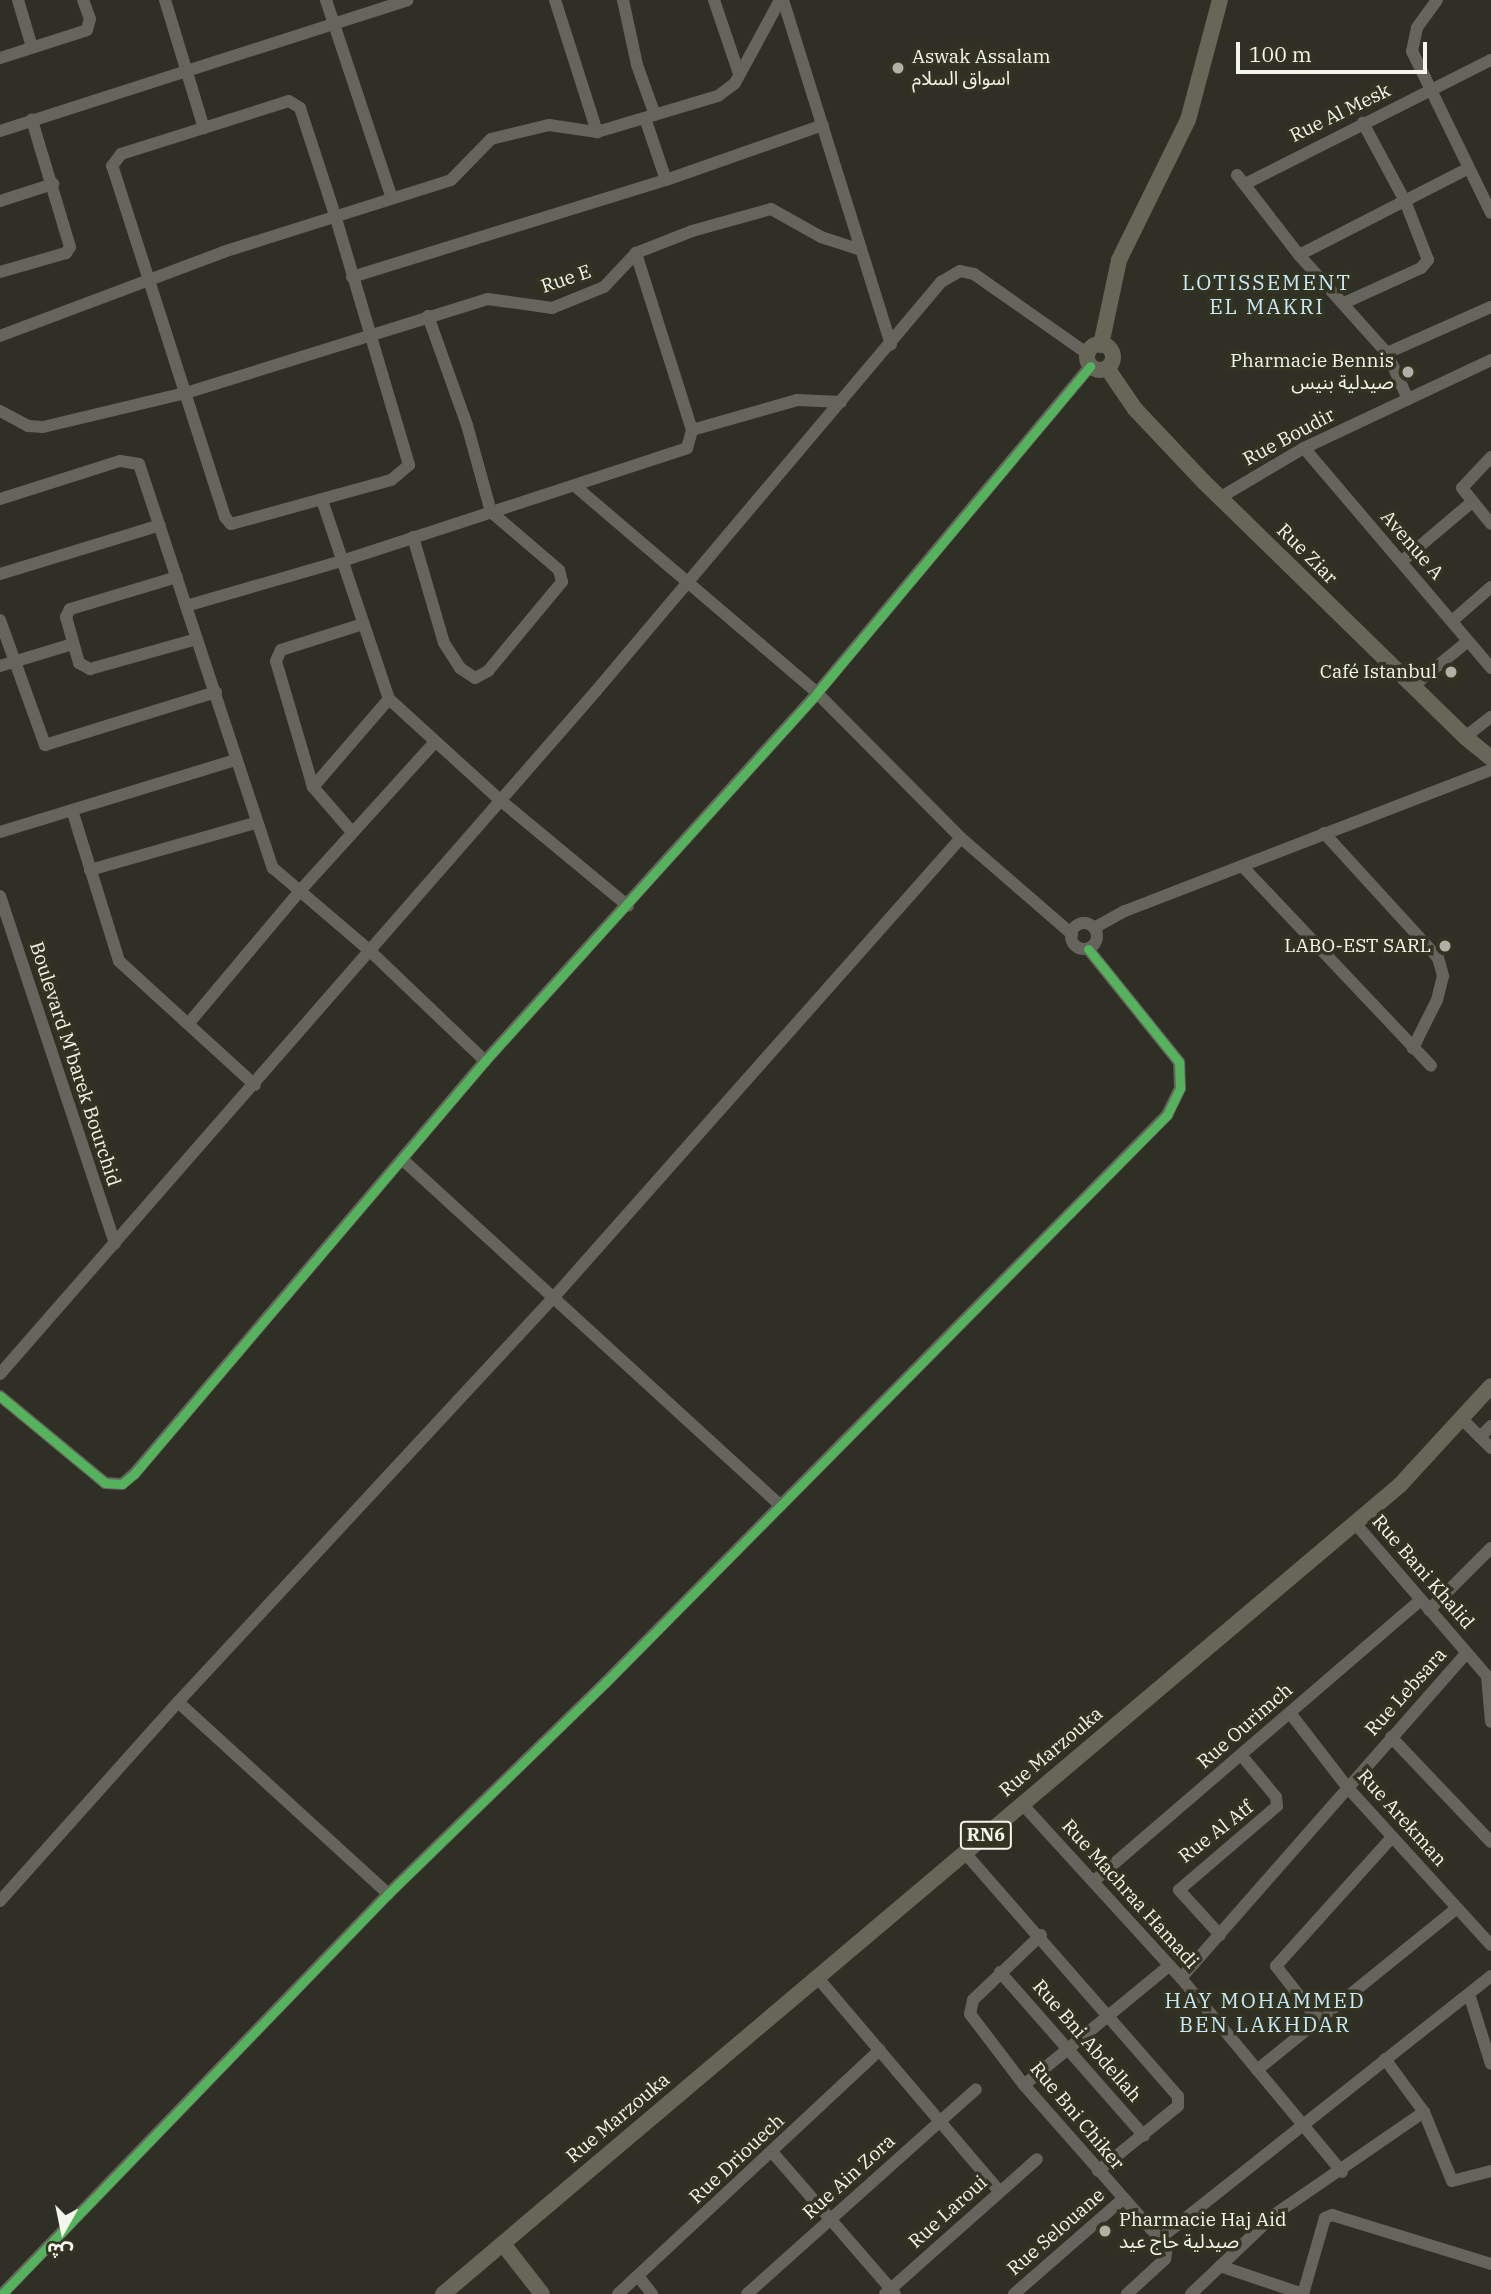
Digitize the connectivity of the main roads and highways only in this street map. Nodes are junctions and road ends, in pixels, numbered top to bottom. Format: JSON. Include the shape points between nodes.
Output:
{"nodes":[{"id":1,"x":1220,"y":0,"type":"edge"},
{"id":2,"x":1491,"y":758,"type":"edge"},
{"id":3,"x":1491,"y":1387,"type":"edge"},
{"id":4,"x":503,"y":2244,"type":"junction"},
{"id":5,"x":443,"y":2294,"type":"edge"},
{"id":6,"x":542,"y":2294,"type":"edge"}],
"edges":[{"from":1,"to":2,"type":"main road","name":"Rue Ziar","via":[[1188,120],[1119,260],[1096,358],[1149,426]]},
{"from":3,"to":4,"type":"main road","name":"Rue Marzouka","number":"RN6","via":[[1400,1485]]},
{"from":4,"to":5,"type":"main road","number":"RN6"},
{"from":4,"to":6,"type":"main road"}]}
